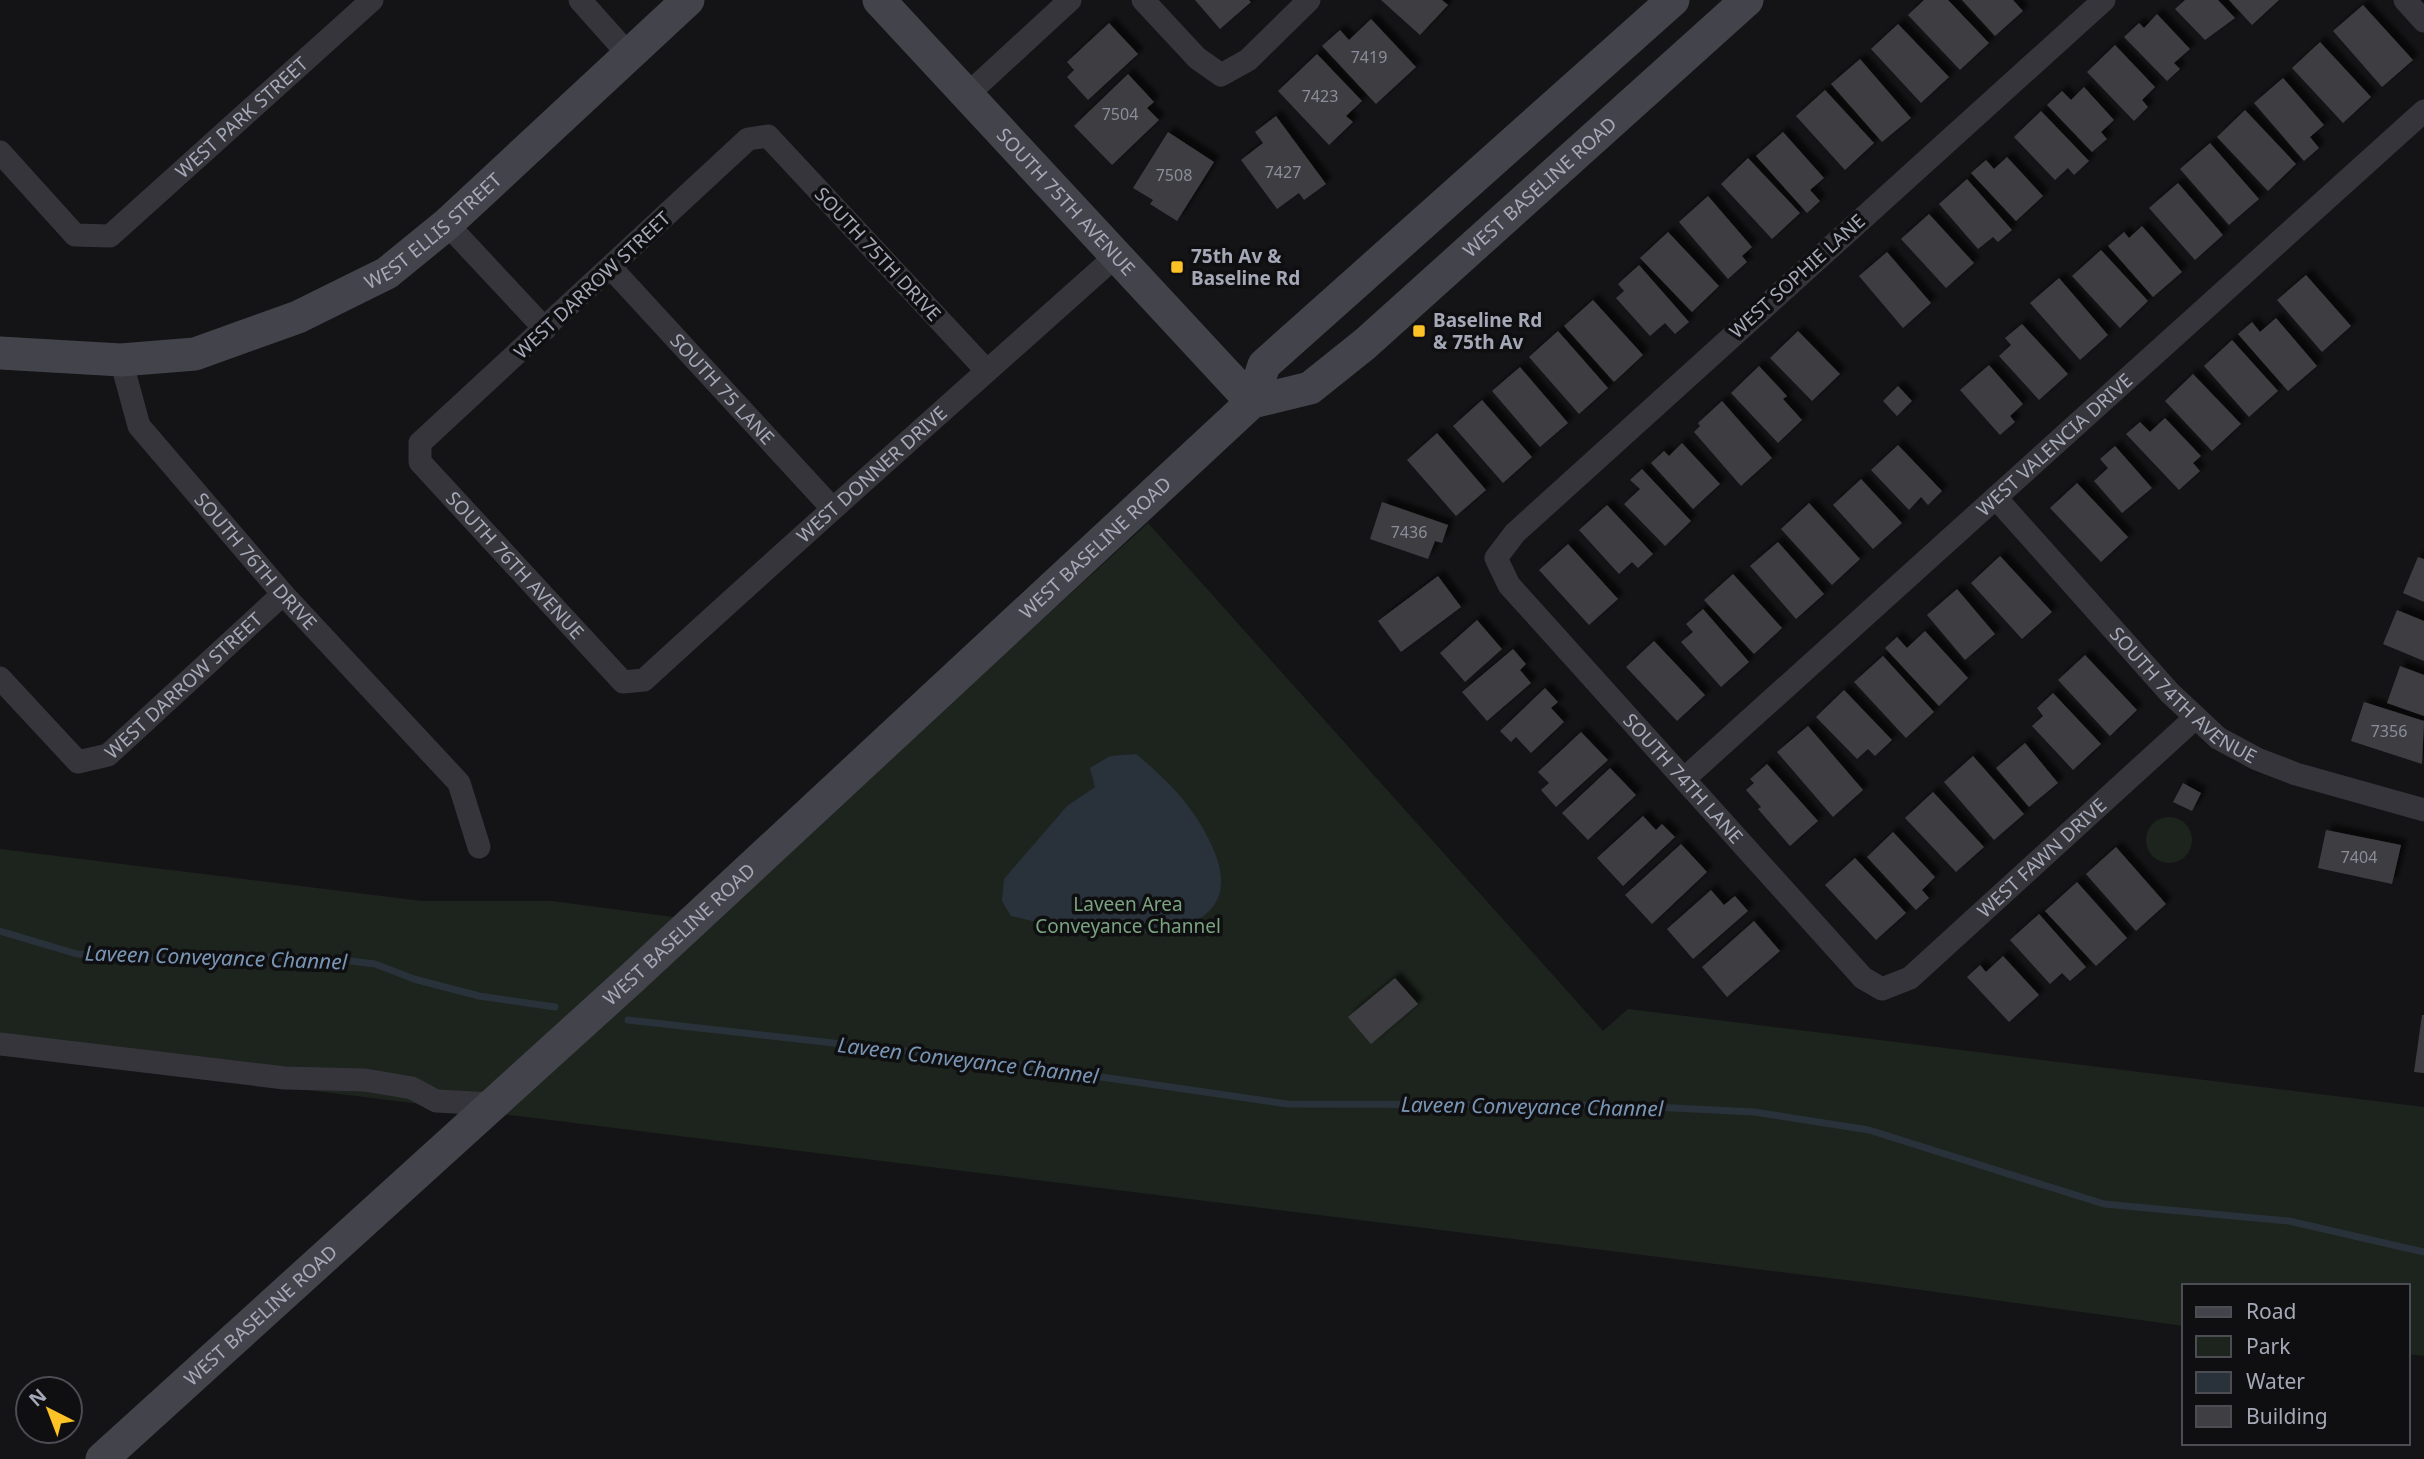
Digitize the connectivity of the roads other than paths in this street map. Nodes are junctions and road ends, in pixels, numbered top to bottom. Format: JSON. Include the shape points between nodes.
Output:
{"nodes":[{"id":1,"x":372,"y":0,"type":"edge"},
{"id":2,"x":580,"y":0,"type":"edge"},
{"id":3,"x":688,"y":0,"type":"edge"},
{"id":4,"x":879,"y":0,"type":"edge"},
{"id":5,"x":1070,"y":0,"type":"edge"},
{"id":6,"x":1143,"y":0,"type":"edge"},
{"id":7,"x":1309,"y":0,"type":"edge"},
{"id":8,"x":1672,"y":0,"type":"edge"},
{"id":9,"x":1748,"y":0,"type":"edge"},
{"id":10,"x":2104,"y":0,"type":"edge"},
{"id":11,"x":2405,"y":0,"type":"edge"},
{"id":12,"x":2424,"y":21,"type":"edge"},
{"id":13,"x":629,"y":55,"type":"junction"},
{"id":14,"x":967,"y":95,"type":"junction"},
{"id":15,"x":2424,"y":111,"type":"edge"},
{"id":16,"x":768,"y":136,"type":"joint"},
{"id":17,"x":0,"y":152,"type":"edge"},
{"id":18,"x":447,"y":224,"type":"junction"},
{"id":19,"x":1116,"y":256,"type":"junction"},
{"id":20,"x":612,"y":269,"type":"junction"},
{"id":21,"x":545,"y":329,"type":"junction"},
{"id":22,"x":0,"y":354,"type":"edge"},
{"id":23,"x":121,"y":360,"type":"junction"},
{"id":24,"x":987,"y":371,"type":"junction"},
{"id":25,"x":1252,"y":402,"type":"junction"},
{"id":26,"x":420,"y":443,"type":"joint"},
{"id":27,"x":1996,"y":498,"type":"junction"},
{"id":28,"x":832,"y":508,"type":"junction"},
{"id":29,"x":1496,"y":558,"type":"joint"},
{"id":30,"x":283,"y":594,"type":"junction"},
{"id":31,"x":0,"y":678,"type":"edge"},
{"id":32,"x":623,"y":682,"type":"joint"},
{"id":33,"x":2195,"y":718,"type":"junction"},
{"id":34,"x":1684,"y":779,"type":"junction"},
{"id":35,"x":2424,"y":810,"type":"edge"},
{"id":36,"x":479,"y":847,"type":"dead end"},
{"id":37,"x":1882,"y":989,"type":"joint"},
{"id":38,"x":0,"y":1044,"type":"edge"},
{"id":39,"x":494,"y":1104,"type":"junction"},
{"id":40,"x":102,"y":1459,"type":"edge"}],
"edges":[{"from":1,"to":17,"type":"street","name":"WEST PARK STREET","via":[[110,236],[75,235]]},
{"from":2,"to":13,"type":"street"},
{"from":3,"to":13,"type":"main road","name":"WEST ELLIS STREET"},
{"from":4,"to":14,"type":"main road","name":"SOUTH 75TH AVENUE"},
{"from":5,"to":14,"type":"street"},
{"from":6,"to":7,"type":"street","via":[[1196,58],[1221,75],[1248,60]]},
{"from":8,"to":25,"type":"main road","name":"WEST BASELINE ROAD","via":[[1264,365]]},
{"from":9,"to":25,"type":"main road","name":"WEST BASELINE ROAD","via":[[1365,344],[1310,388]]},
{"from":10,"to":29,"type":"street","name":"WEST SOPHIE LANE","via":[[1515,533]]},
{"from":11,"to":12,"type":"street"},
{"from":13,"to":18,"type":"main road","name":"WEST ELLIS STREET"},
{"from":14,"to":19,"type":"main road","name":"SOUTH 75TH AVENUE"},
{"from":15,"to":27,"type":"street","name":"WEST VALENCIA DRIVE"},
{"from":16,"to":20,"type":"street","name":"WEST DARROW STREET","via":[[748,139]]},
{"from":16,"to":24,"type":"street","name":"SOUTH 75TH DRIVE"},
{"from":18,"to":21,"type":"street"},
{"from":18,"to":23,"type":"main road","name":"WEST ELLIS STREET","via":[[387,273],[298,317],[195,354]]},
{"from":19,"to":24,"type":"street","name":"WEST DONNER DRIVE"},
{"from":19,"to":25,"type":"main road","name":"SOUTH 75TH AVENUE"},
{"from":20,"to":21,"type":"street","name":"WEST DARROW STREET"},
{"from":20,"to":28,"type":"street","name":"SOUTH 75 LANE"},
{"from":21,"to":26,"type":"street","name":"WEST DARROW STREET"},
{"from":22,"to":23,"type":"main road"},
{"from":23,"to":30,"type":"street","name":"SOUTH 76TH DRIVE","via":[[139,426]]},
{"from":24,"to":28,"type":"street","name":"WEST DONNER DRIVE"},
{"from":25,"to":39,"type":"main road","name":"WEST BASELINE ROAD"},
{"from":26,"to":32,"type":"street","name":"SOUTH 76TH AVENUE","via":[[420,462]]},
{"from":27,"to":33,"type":"street","name":"SOUTH 74TH AVENUE"},
{"from":27,"to":34,"type":"street","name":"WEST VALENCIA DRIVE"},
{"from":28,"to":32,"type":"street","name":"WEST DONNER DRIVE","via":[[645,680]]},
{"from":29,"to":34,"type":"street","name":"SOUTH 74TH LANE","via":[[1509,585]]},
{"from":30,"to":31,"type":"street","name":"WEST DARROW STREET","via":[[108,755],[78,762]]},
{"from":30,"to":36,"type":"street","name":"SOUTH 76TH DRIVE","via":[[459,783]]},
{"from":33,"to":35,"type":"street","name":"SOUTH 74TH AVENUE","via":[[2218,738],[2257,759]]},
{"from":33,"to":37,"type":"street","name":"WEST FAWN DRIVE","via":[[1910,978]]},
{"from":34,"to":37,"type":"street","name":"SOUTH 74TH LANE","via":[[1863,978]]},
{"from":38,"to":39,"type":"street","via":[[285,1078],[365,1080],[412,1088],[436,1101]]},
{"from":39,"to":40,"type":"main road","name":"WEST BASELINE ROAD"}]}
